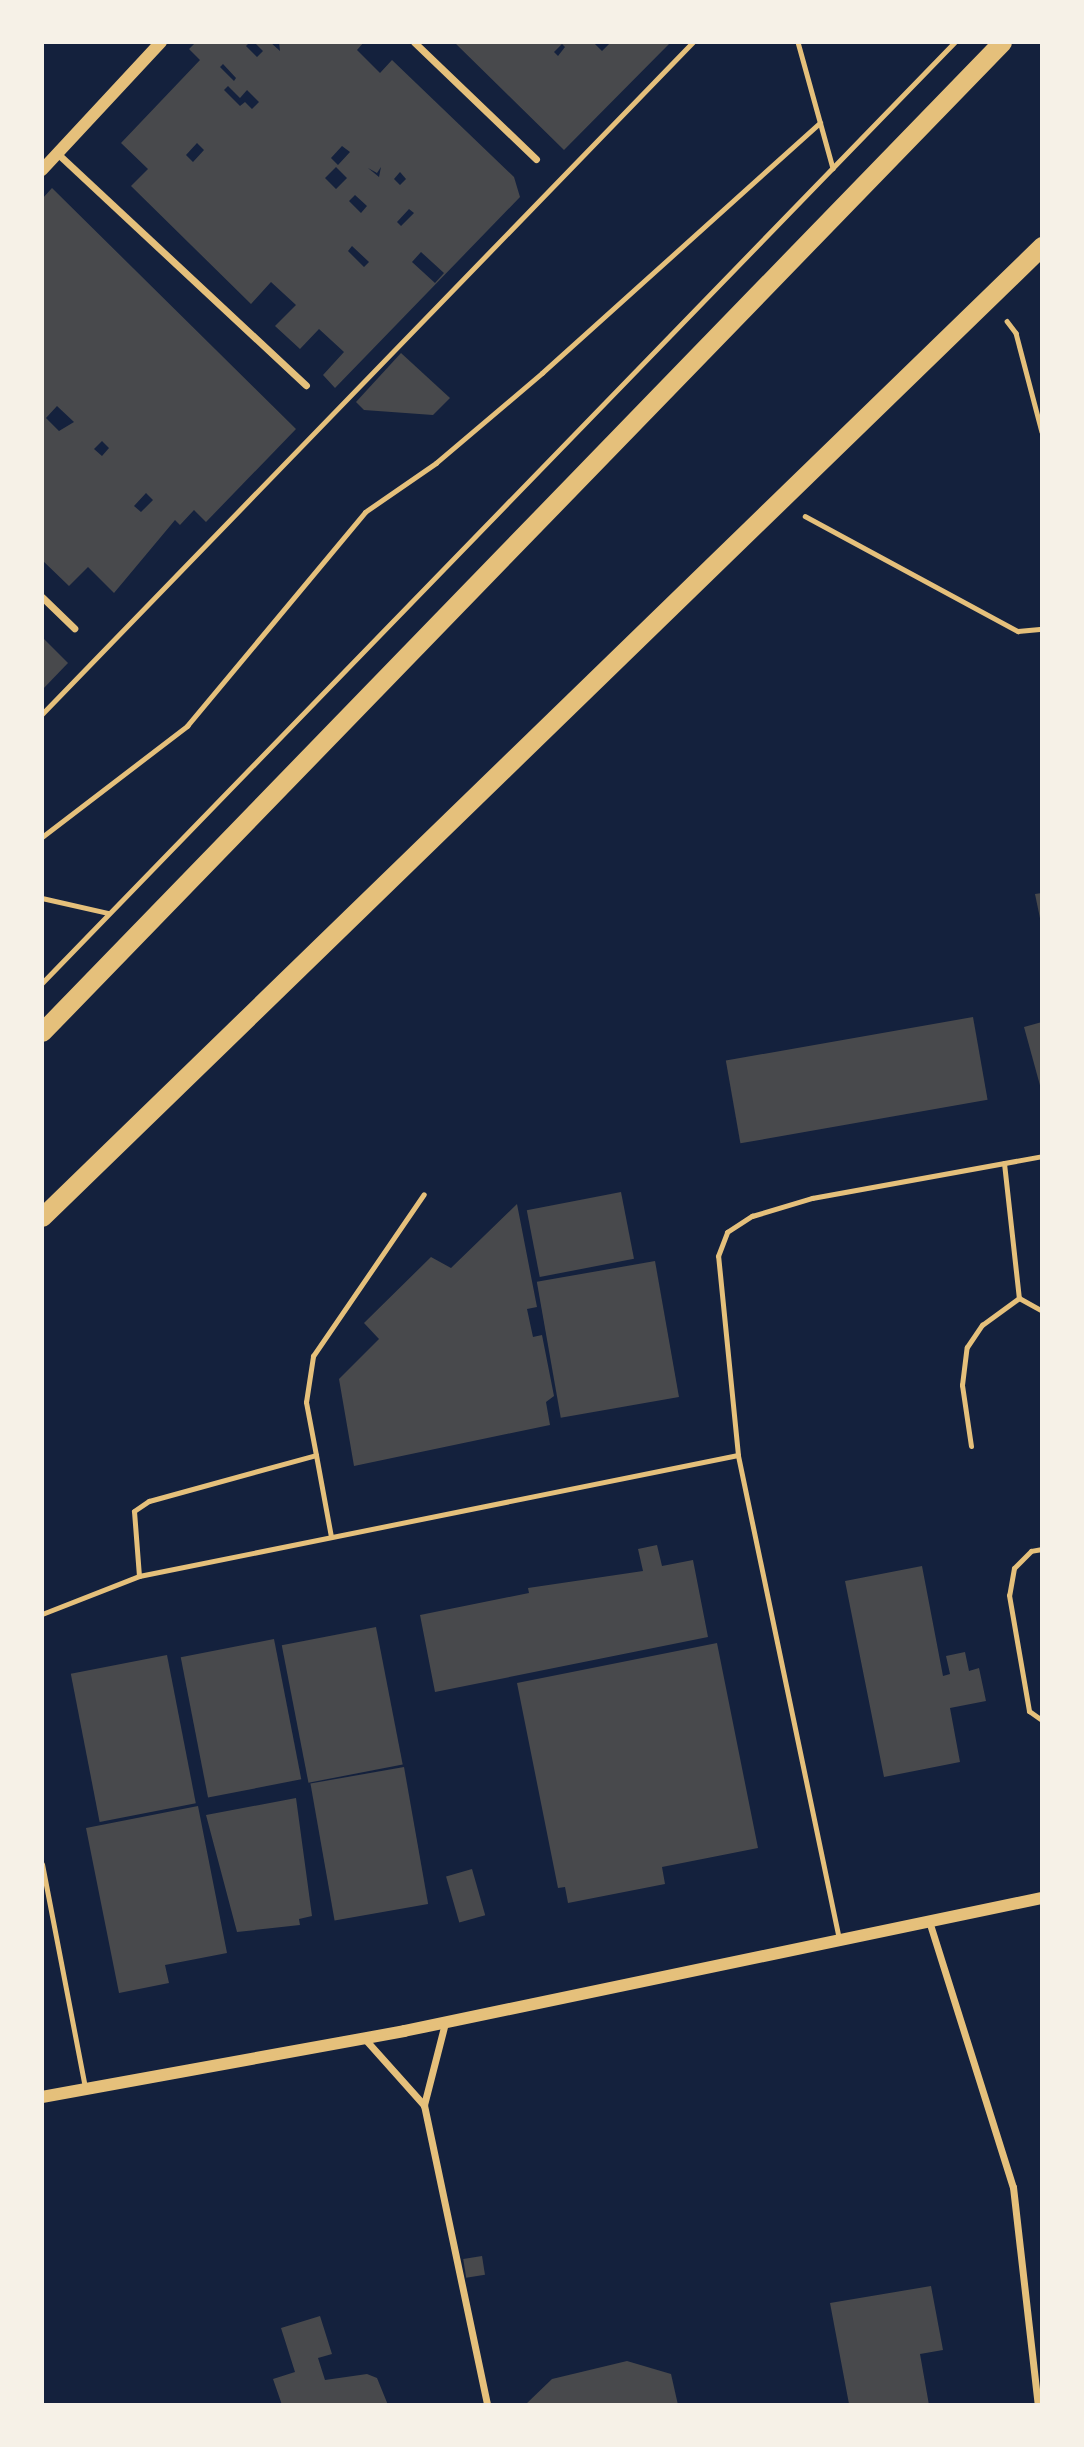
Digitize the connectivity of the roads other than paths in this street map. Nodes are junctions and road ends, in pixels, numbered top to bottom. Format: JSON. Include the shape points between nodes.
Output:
{"nodes":[{"id":1,"x":161,"y":42,"type":"edge"},
{"id":2,"x":414,"y":42,"type":"edge"},
{"id":3,"x":1002,"y":42,"type":"edge"},
{"id":4,"x":58,"y":154,"type":"junction"},
{"id":5,"x":536,"y":159,"type":"dead end"},
{"id":6,"x":42,"y":170,"type":"edge"},
{"id":7,"x":1042,"y":246,"type":"edge"},
{"id":8,"x":306,"y":385,"type":"dead end"},
{"id":9,"x":42,"y":597,"type":"edge"},
{"id":10,"x":74,"y":628,"type":"dead end"},
{"id":11,"x":42,"y":1032,"type":"edge"},
{"id":12,"x":1042,"y":1156,"type":"edge"},
{"id":13,"x":1004,"y":1163,"type":"junction"},
{"id":14,"x":424,"y":1194,"type":"dead end"},
{"id":15,"x":42,"y":1217,"type":"edge"},
{"id":16,"x":1019,"y":1298,"type":"junction"},
{"id":17,"x":1042,"y":1311,"type":"edge"},
{"id":18,"x":971,"y":1446,"type":"dead end"},
{"id":19,"x":316,"y":1455,"type":"junction"},
{"id":20,"x":738,"y":1455,"type":"junction"},
{"id":21,"x":331,"y":1537,"type":"junction"},
{"id":22,"x":1042,"y":1549,"type":"edge"},
{"id":23,"x":139,"y":1576,"type":"junction"},
{"id":24,"x":42,"y":1614,"type":"edge"},
{"id":25,"x":1042,"y":1720,"type":"edge"},
{"id":26,"x":42,"y":1864,"type":"edge"},
{"id":27,"x":1042,"y":1898,"type":"edge"},
{"id":28,"x":929,"y":1920,"type":"junction"},
{"id":29,"x":839,"y":1940,"type":"junction"},
{"id":30,"x":445,"y":2022,"type":"junction"},
{"id":31,"x":364,"y":2038,"type":"junction"},
{"id":32,"x":85,"y":2087,"type":"junction"},
{"id":33,"x":42,"y":2097,"type":"edge"},
{"id":34,"x":424,"y":2105,"type":"junction"},
{"id":35,"x":487,"y":2405,"type":"edge"},
{"id":36,"x":1038,"y":2405,"type":"edge"}],
"edges":[{"from":1,"to":4,"type":"street"},
{"from":2,"to":5,"type":"street"},
{"from":3,"to":11,"type":"highway"},
{"from":4,"to":6,"type":"street"},
{"from":4,"to":8,"type":"street"},
{"from":7,"to":15,"type":"highway"},
{"from":9,"to":10,"type":"street"},
{"from":12,"to":13,"type":"lane"},
{"from":13,"to":16,"type":"lane"},
{"from":13,"to":20,"type":"lane","via":[[812,1198],[752,1216],[727,1232],[718,1256],[718,1298]]},
{"from":14,"to":19,"type":"lane","via":[[313,1356],[306,1402]]},
{"from":16,"to":17,"type":"lane"},
{"from":16,"to":18,"type":"lane","via":[[982,1325],[967,1347],[962,1385]]},
{"from":19,"to":21,"type":"lane"},
{"from":19,"to":23,"type":"lane","via":[[149,1501],[134,1511]]},
{"from":20,"to":21,"type":"lane"},
{"from":20,"to":29,"type":"lane"},
{"from":21,"to":23,"type":"lane"},
{"from":22,"to":25,"type":"lane","via":[[1031,1550],[1014,1568],[1009,1595],[1029,1711]]},
{"from":23,"to":24,"type":"lane"},
{"from":26,"to":32,"type":"lane"},
{"from":27,"to":28,"type":"street"},
{"from":28,"to":29,"type":"street"},
{"from":28,"to":36,"type":"street","via":[[1013,2187]]},
{"from":29,"to":30,"type":"street"},
{"from":30,"to":31,"type":"street"},
{"from":30,"to":34,"type":"street"},
{"from":31,"to":32,"type":"street"},
{"from":31,"to":34,"type":"street"},
{"from":32,"to":33,"type":"street"},
{"from":34,"to":35,"type":"street"}]}
